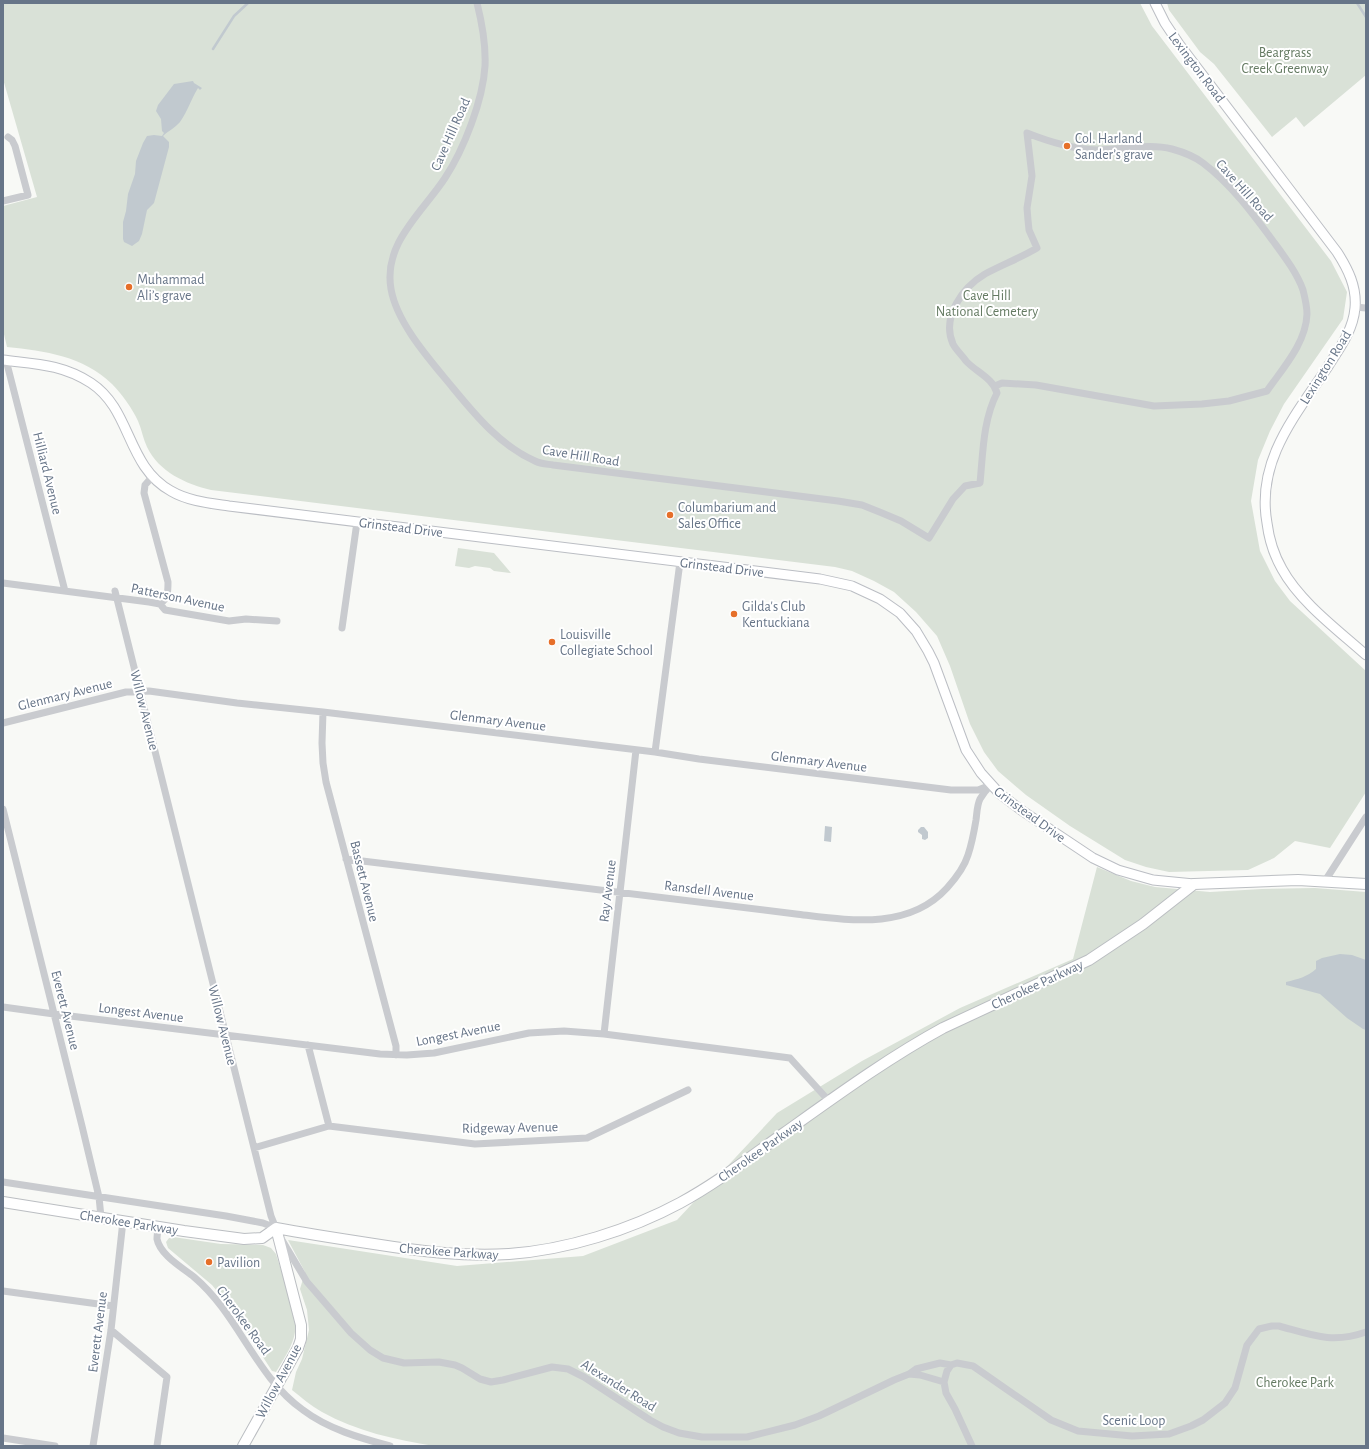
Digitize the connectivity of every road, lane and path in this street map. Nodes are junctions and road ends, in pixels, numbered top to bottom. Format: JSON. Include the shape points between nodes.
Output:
{"nodes":[{"id":1,"x":477,"y":3,"type":"edge"},
{"id":2,"x":1155,"y":3,"type":"edge"},
{"id":3,"x":8,"y":137,"type":"dead end"},
{"id":4,"x":3,"y":201,"type":"edge"},
{"id":5,"x":1355,"y":307,"type":"junction"},
{"id":6,"x":1366,"y":308,"type":"edge"},
{"id":7,"x":5,"y":360,"type":"edge"},
{"id":8,"x":995,"y":386,"type":"junction"},
{"id":9,"x":152,"y":477,"type":"junction"},
{"id":10,"x":357,"y":522,"type":"junction"},
{"id":11,"x":680,"y":562,"type":"junction"},
{"id":12,"x":3,"y":584,"type":"edge"},
{"id":13,"x":65,"y":591,"type":"junction"},
{"id":14,"x":116,"y":595,"type":"junction"},
{"id":15,"x":160,"y":604,"type":"junction"},
{"id":16,"x":277,"y":621,"type":"dead end"},
{"id":17,"x":342,"y":628,"type":"dead end"},
{"id":18,"x":1366,"y":655,"type":"edge"},
{"id":19,"x":140,"y":691,"type":"junction"},
{"id":20,"x":323,"y":712,"type":"junction"},
{"id":21,"x":3,"y":723,"type":"edge"},
{"id":22,"x":636,"y":750,"type":"junction"},
{"id":23,"x":655,"y":752,"type":"junction"},
{"id":24,"x":991,"y":785,"type":"junction"},
{"id":25,"x":3,"y":809,"type":"edge"},
{"id":26,"x":1366,"y":817,"type":"edge"},
{"id":27,"x":346,"y":859,"type":"junction"},
{"id":28,"x":1325,"y":881,"type":"junction"},
{"id":29,"x":1194,"y":884,"type":"junction"},
{"id":30,"x":1366,"y":884,"type":"edge"},
{"id":31,"x":621,"y":892,"type":"junction"},
{"id":32,"x":3,"y":1007,"type":"edge"},
{"id":33,"x":54,"y":1014,"type":"junction"},
{"id":34,"x":604,"y":1034,"type":"junction"},
{"id":35,"x":226,"y":1035,"type":"junction"},
{"id":36,"x":308,"y":1045,"type":"junction"},
{"id":37,"x":396,"y":1055,"type":"junction"},
{"id":38,"x":688,"y":1090,"type":"dead end"},
{"id":39,"x":829,"y":1101,"type":"junction"},
{"id":40,"x":329,"y":1126,"type":"junction"},
{"id":41,"x":254,"y":1148,"type":"junction"},
{"id":42,"x":3,"y":1182,"type":"edge"},
{"id":43,"x":99,"y":1197,"type":"junction"},
{"id":44,"x":3,"y":1202,"type":"edge"},
{"id":45,"x":101,"y":1217,"type":"junction"},
{"id":46,"x":123,"y":1221,"type":"junction"},
{"id":47,"x":158,"y":1226,"type":"junction"},
{"id":48,"x":276,"y":1228,"type":"junction"},
{"id":49,"x":3,"y":1291,"type":"edge"},
{"id":50,"x":113,"y":1306,"type":"junction"},
{"id":51,"x":111,"y":1330,"type":"junction"},
{"id":52,"x":1366,"y":1332,"type":"edge"},
{"id":53,"x":951,"y":1365,"type":"junction"},
{"id":54,"x":909,"y":1374,"type":"junction"},
{"id":55,"x":944,"y":1382,"type":"junction"},
{"id":56,"x":276,"y":1386,"type":"junction"},
{"id":57,"x":3,"y":1438,"type":"edge"},
{"id":58,"x":55,"y":1446,"type":"edge"},
{"id":59,"x":94,"y":1446,"type":"edge"},
{"id":60,"x":157,"y":1446,"type":"edge"},
{"id":61,"x":242,"y":1446,"type":"edge"},
{"id":62,"x":390,"y":1446,"type":"edge"},
{"id":63,"x":972,"y":1446,"type":"edge"}],
"edges":[{"from":1,"to":8,"type":"street","name":"Cave Hill Road","via":[[482,25],[485,64],[481,94],[463,142],[445,178],[401,238],[393,256],[390,275],[395,303],[412,334],[460,397],[497,437],[536,462],[862,505],[900,521],[929,538],[953,499],[965,486],[980,482],[988,419],[997,393]]},
{"from":2,"to":5,"type":"main road","name":"Lexington Road","via":[[1179,44],[1337,252],[1353,282]]},
{"from":3,"to":4,"type":"street","via":[[15,146],[28,195]]},
{"from":5,"to":6,"type":"street"},
{"from":5,"to":18,"type":"main road","name":"Lexington Road","via":[[1346,337],[1282,436],[1268,473],[1265,505],[1272,547],[1291,584],[1306,601]]},
{"from":7,"to":9,"type":"main road","name":"Grinstead Drive","via":[[54,367],[84,379],[99,389],[117,411],[135,452]]},
{"from":7,"to":13,"type":"street","name":"Hilliard Avenue"},
{"from":8,"to":8,"type":"street","name":"Cave Hill Road","via":[[970,366],[953,344],[949,330],[950,322],[957,301],[968,288],[984,275],[1037,248],[1029,230],[1028,220],[1027,208],[1032,176],[1027,133],[1096,150],[1154,147],[1171,149],[1201,162],[1228,186],[1255,218],[1290,266],[1305,299],[1305,329],[1300,341],[1267,391],[1229,401],[1154,406],[1036,385],[1002,383]]},
{"from":9,"to":10,"type":"main road","name":"Grinstead Drive","via":[[170,490],[194,500]]},
{"from":9,"to":15,"type":"street","via":[[145,485],[144,494],[168,582],[168,594]]},
{"from":10,"to":11,"type":"main road","name":"Grinstead Drive"},
{"from":10,"to":17,"type":"street"},
{"from":11,"to":23,"type":"street"},
{"from":11,"to":24,"type":"main road","name":"Grinstead Drive","via":[[820,579],[864,590],[890,605],[922,640],[966,750]]},
{"from":12,"to":13,"type":"street","name":"Patterson Avenue"},
{"from":13,"to":14,"type":"street","name":"Patterson Avenue"},
{"from":14,"to":15,"type":"street","name":"Patterson Avenue"},
{"from":14,"to":19,"type":"street","name":"Willow Avenue"},
{"from":15,"to":16,"type":"street","name":"Patterson Avenue","via":[[165,610],[229,621]]},
{"from":19,"to":20,"type":"street","name":"Glenmary Avenue"},
{"from":19,"to":21,"type":"street","name":"Glenmary Avenue","via":[[126,692]]},
{"from":19,"to":35,"type":"street","name":"Willow Avenue"},
{"from":20,"to":22,"type":"street","name":"Glenmary Avenue"},
{"from":20,"to":27,"type":"street","name":"Bassett Avenue","via":[[323,763]]},
{"from":22,"to":23,"type":"street","name":"Glenmary Avenue"},
{"from":22,"to":31,"type":"street","name":"Ray Avenue"},
{"from":23,"to":24,"type":"street","name":"Glenmary Avenue","via":[[951,790],[978,790]]},
{"from":24,"to":29,"type":"main road","name":"Grinstead Drive","via":[[1027,814],[1093,858],[1153,880]]},
{"from":24,"to":31,"type":"street","name":"Ransdell Avenue","via":[[980,799],[973,840],[958,875],[936,898],[917,911],[907,914],[849,920]]},
{"from":25,"to":33,"type":"street","name":"Everett Avenue"},
{"from":26,"to":28,"type":"street"},
{"from":27,"to":31,"type":"street","name":"Ransdell Avenue"},
{"from":27,"to":37,"type":"street","name":"Bassett Avenue","via":[[396,1046]]},
{"from":28,"to":29,"type":"main road","name":"Grinstead Drive"},
{"from":28,"to":30,"type":"main road","name":"Grinstead Drive"},
{"from":29,"to":39,"type":"main road","name":"Cherokee Parkway","via":[[1143,924],[1089,960],[943,1028],[872,1071]]},
{"from":31,"to":34,"type":"street","name":"Ray Avenue"},
{"from":32,"to":33,"type":"street","name":"Longest Avenue"},
{"from":33,"to":35,"type":"street","name":"Longest Avenue"},
{"from":33,"to":43,"type":"street","name":"Everett Avenue"},
{"from":34,"to":37,"type":"street","name":"Longest Avenue","via":[[564,1031],[529,1033],[448,1051]]},
{"from":34,"to":39,"type":"street","name":"Longest Avenue","via":[[790,1058]]},
{"from":35,"to":36,"type":"street","name":"Longest Avenue"},
{"from":35,"to":41,"type":"street","name":"Willow Avenue"},
{"from":36,"to":37,"type":"street","name":"Longest Avenue"},
{"from":36,"to":40,"type":"street"},
{"from":38,"to":40,"type":"street","name":"Ridgeway Avenue","via":[[587,1138],[475,1144]]},
{"from":39,"to":48,"type":"main road","name":"Cherokee Parkway","via":[[732,1171],[681,1203],[588,1240],[524,1253],[475,1255],[433,1252]]},
{"from":40,"to":41,"type":"street","name":"Ridgeway Avenue"},
{"from":41,"to":48,"type":"street","name":"Willow Avenue"},
{"from":42,"to":43,"type":"street","name":"Cherokee Parkway"},
{"from":43,"to":45,"type":"street","name":"Everett Avenue"},
{"from":43,"to":48,"type":"street","name":"Cherokee Parkway","via":[[252,1220]]},
{"from":44,"to":45,"type":"main road","name":"Cherokee Parkway"},
{"from":45,"to":46,"type":"main road","name":"Cherokee Parkway"},
{"from":46,"to":47,"type":"main road","name":"Cherokee Parkway"},
{"from":46,"to":50,"type":"street","name":"Everett Avenue"},
{"from":47,"to":48,"type":"main road","name":"Cherokee Parkway","via":[[244,1239],[262,1238]]},
{"from":47,"to":56,"type":"street","name":"Cherokee Road","via":[[157,1239],[170,1259],[199,1282],[219,1303]]},
{"from":48,"to":54,"type":"street","name":"Alexander Road","via":[[288,1252],[314,1290],[351,1333],[383,1358],[404,1363],[447,1363],[491,1382],[547,1368],[568,1369],[650,1420],[679,1433],[702,1437],[747,1437],[771,1432],[820,1416]]},
{"from":48,"to":56,"type":"main road","name":"Willow Avenue","via":[[302,1332],[298,1348]]},
{"from":49,"to":50,"type":"street"},
{"from":50,"to":51,"type":"street","name":"Everett Avenue"},
{"from":51,"to":59,"type":"street","name":"Everett Avenue"},
{"from":51,"to":60,"type":"street","via":[[167,1377]]},
{"from":52,"to":53,"type":"street","name":"Scenic Loop","via":[[1350,1337],[1320,1338],[1279,1326],[1259,1329],[1247,1345],[1235,1388],[1225,1403],[1203,1420],[1169,1434],[1132,1436],[1078,1431],[1051,1420],[973,1366],[957,1363]]},
{"from":53,"to":54,"type":"street","name":"Alexander Road","via":[[926,1365]]},
{"from":53,"to":55,"type":"street"},
{"from":54,"to":55,"type":"street"},
{"from":55,"to":63,"type":"street","via":[[946,1393]]},
{"from":56,"to":61,"type":"main road","name":"Willow Avenue"},
{"from":56,"to":62,"type":"street","name":"Cherokee Road","via":[[292,1402],[321,1421],[344,1432]]},
{"from":57,"to":58,"type":"street"}]}
